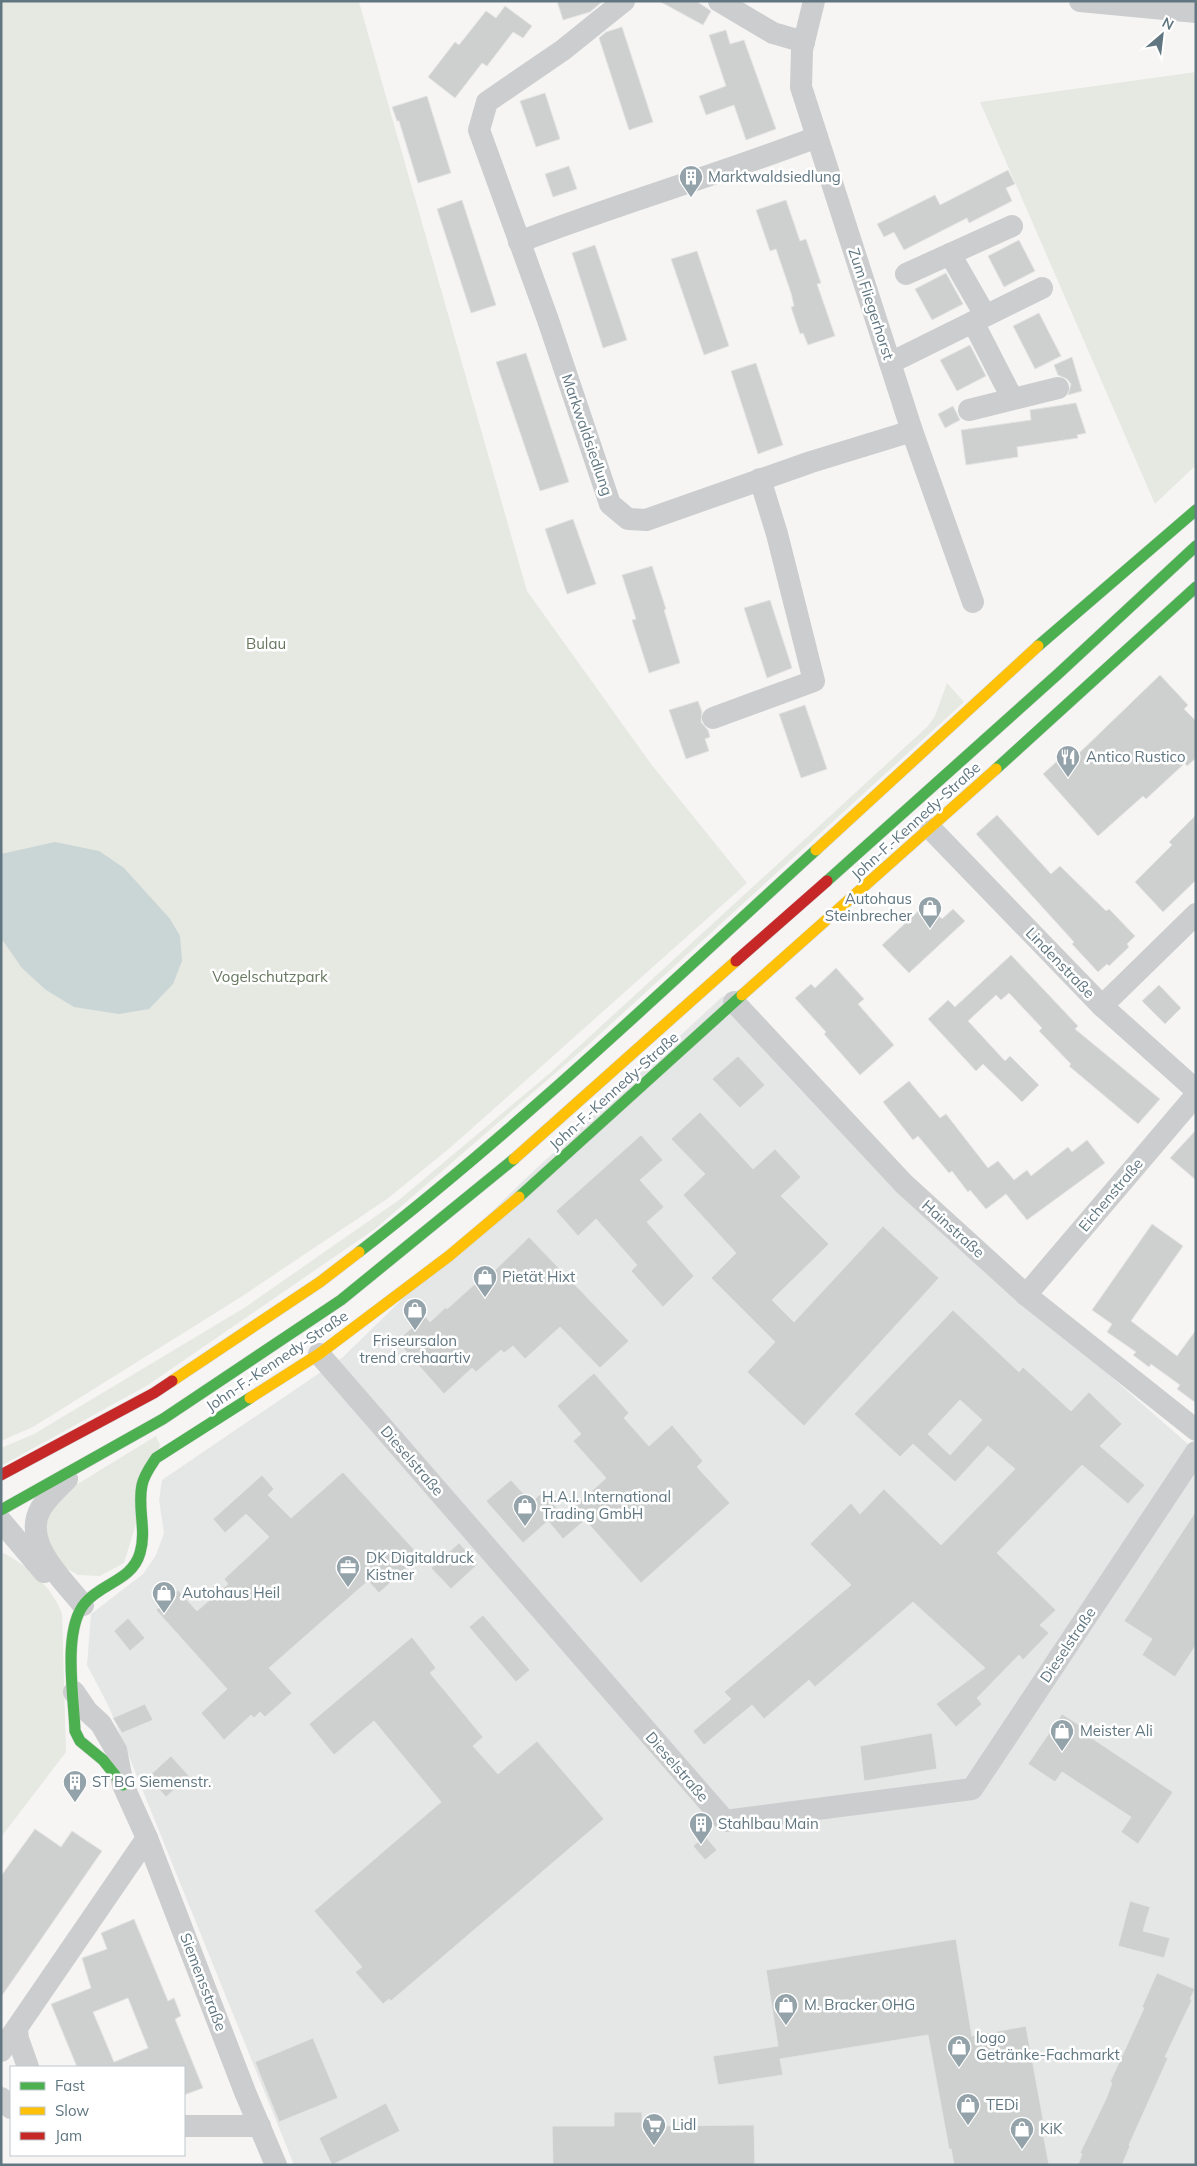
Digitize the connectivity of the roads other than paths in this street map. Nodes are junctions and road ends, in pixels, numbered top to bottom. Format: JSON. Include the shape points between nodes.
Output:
{"nodes":[{"id":1,"x":624,"y":1,"type":"edge"},
{"id":2,"x":719,"y":1,"type":"edge"},
{"id":3,"x":814,"y":1,"type":"edge"},
{"id":4,"x":1080,"y":1,"type":"edge"},
{"id":5,"x":1196,"y":12,"type":"edge"},
{"id":6,"x":804,"y":42,"type":"junction"},
{"id":7,"x":817,"y":137,"type":"junction"},
{"id":8,"x":1012,"y":226,"type":"dead end"},
{"id":9,"x":519,"y":242,"type":"junction"},
{"id":10,"x":950,"y":254,"type":"junction"},
{"id":11,"x":906,"y":274,"type":"dead end"},
{"id":12,"x":1042,"y":288,"type":"dead end"},
{"id":13,"x":979,"y":318,"type":"junction"},
{"id":14,"x":890,"y":363,"type":"junction"},
{"id":15,"x":1058,"y":388,"type":"dead end"},
{"id":16,"x":1012,"y":398,"type":"junction"},
{"id":17,"x":969,"y":410,"type":"dead end"},
{"id":18,"x":912,"y":431,"type":"junction"},
{"id":19,"x":760,"y":479,"type":"junction"},
{"id":20,"x":1196,"y":510,"type":"edge"},
{"id":21,"x":1196,"y":546,"type":"edge"},
{"id":22,"x":1196,"y":587,"type":"edge"},
{"id":23,"x":973,"y":602,"type":"dead end"},
{"id":24,"x":713,"y":718,"type":"dead end"},
{"id":25,"x":931,"y":829,"type":"junction"},
{"id":26,"x":1196,"y":914,"type":"edge"},
{"id":27,"x":734,"y":1002,"type":"junction"},
{"id":28,"x":1102,"y":1006,"type":"junction"},
{"id":29,"x":1196,"y":1090,"type":"edge"},
{"id":30,"x":1196,"y":1096,"type":"edge"},
{"id":31,"x":1026,"y":1294,"type":"junction"},
{"id":32,"x":319,"y":1354,"type":"junction"},
{"id":33,"x":1196,"y":1430,"type":"edge"},
{"id":34,"x":1196,"y":1452,"type":"edge"},
{"id":35,"x":79,"y":1467,"type":"junction"},
{"id":36,"x":3,"y":1476,"type":"edge"},
{"id":37,"x":1,"y":1510,"type":"edge"},
{"id":38,"x":1,"y":1521,"type":"edge"},
{"id":39,"x":1,"y":1544,"type":"edge"},
{"id":40,"x":30,"y":1558,"type":"junction"},
{"id":41,"x":83,"y":1605,"type":"junction"},
{"id":42,"x":74,"y":1692,"type":"joint"},
{"id":43,"x":147,"y":1838,"type":"junction"},
{"id":44,"x":17,"y":2028,"type":"junction"},
{"id":45,"x":1,"y":2050,"type":"edge"},
{"id":46,"x":28,"y":2066,"type":"edge"},
{"id":47,"x":1,"y":2098,"type":"edge"},
{"id":48,"x":10,"y":2107,"type":"edge"},
{"id":49,"x":185,"y":2126,"type":"edge"},
{"id":50,"x":260,"y":2126,"type":"junction"},
{"id":51,"x":276,"y":2165,"type":"edge"}],
"edges":[{"from":1,"to":9,"type":"street","name":"Markwaldsiedlung","via":[[563,50],[487,102],[479,130]]},
{"from":2,"to":6,"type":"street","via":[[773,33]]},
{"from":3,"to":6,"type":"street","name":"Zum Fliegerhorst"},
{"from":4,"to":5,"type":"street"},
{"from":6,"to":7,"type":"street","name":"Zum Fliegerhorst","via":[[801,87]]},
{"from":7,"to":9,"type":"street"},
{"from":7,"to":14,"type":"street","name":"Zum Fliegerhorst"},
{"from":8,"to":10,"type":"street"},
{"from":9,"to":19,"type":"street","name":"Markwaldsiedlung","via":[[610,504],[628,519],[646,520]]},
{"from":10,"to":11,"type":"street"},
{"from":10,"to":13,"type":"street"},
{"from":12,"to":13,"type":"street"},
{"from":13,"to":14,"type":"street"},
{"from":13,"to":16,"type":"street"},
{"from":14,"to":18,"type":"street","name":"Zum Fliegerhorst"},
{"from":15,"to":16,"type":"street"},
{"from":16,"to":17,"type":"street"},
{"from":18,"to":19,"type":"street","name":"Markwaldsiedlung"},
{"from":18,"to":23,"type":"street","name":"Zum Fliegerhorst"},
{"from":19,"to":24,"type":"street","via":[[778,534],[814,681]]},
{"from":20,"to":36,"type":"main road","via":[[1046,639],[594,1054],[388,1229],[320,1282],[154,1393]]},
{"from":21,"to":35,"type":"main road","via":[[1058,674],[484,1185],[341,1300],[163,1419]]},
{"from":22,"to":25,"type":"main road","name":"John-F.-Kennedy-Straße"},
{"from":25,"to":27,"type":"main road","name":"John-F.-Kennedy-Straße"},
{"from":25,"to":28,"type":"street","name":"Lindenstraße"},
{"from":26,"to":28,"type":"street"},
{"from":27,"to":31,"type":"street","name":"Hainstraße","via":[[890,1170]]},
{"from":27,"to":32,"type":"main road","name":"John-F.-Kennedy-Straße","via":[[534,1185],[449,1256]]},
{"from":28,"to":29,"type":"street","name":"Lindenstraße"},
{"from":30,"to":31,"type":"street","name":"Eichenstraße"},
{"from":31,"to":33,"type":"street","name":"Hainstraße"},
{"from":32,"to":34,"type":"street","name":"Dieselstraße","via":[[725,1821],[972,1789]]},
{"from":32,"to":41,"type":"main road","name":"John-F.-Kennedy-Straße","via":[[156,1458],[141,1485],[144,1536],[140,1557],[127,1575]]},
{"from":35,"to":37,"type":"main road"},
{"from":35,"to":41,"type":"street","via":[[47,1500],[36,1525],[38,1544],[44,1556]]},
{"from":38,"to":40,"type":"street"},
{"from":39,"to":40,"type":"street"},
{"from":40,"to":41,"type":"street","via":[[64,1592]]},
{"from":41,"to":42,"type":"main road","name":"Siemensstraße","via":[[76,1618],[72,1638]]},
{"from":42,"to":43,"type":"street","name":"Siemensstraße","via":[[101,1724],[116,1750],[123,1785]]},
{"from":43,"to":44,"type":"street"},
{"from":43,"to":50,"type":"street","name":"Siemensstraße"},
{"from":44,"to":45,"type":"street"},
{"from":44,"to":46,"type":"street"},
{"from":47,"to":48,"type":"street"},
{"from":49,"to":50,"type":"street"},
{"from":50,"to":51,"type":"street","name":"Siemensstraße"}]}
